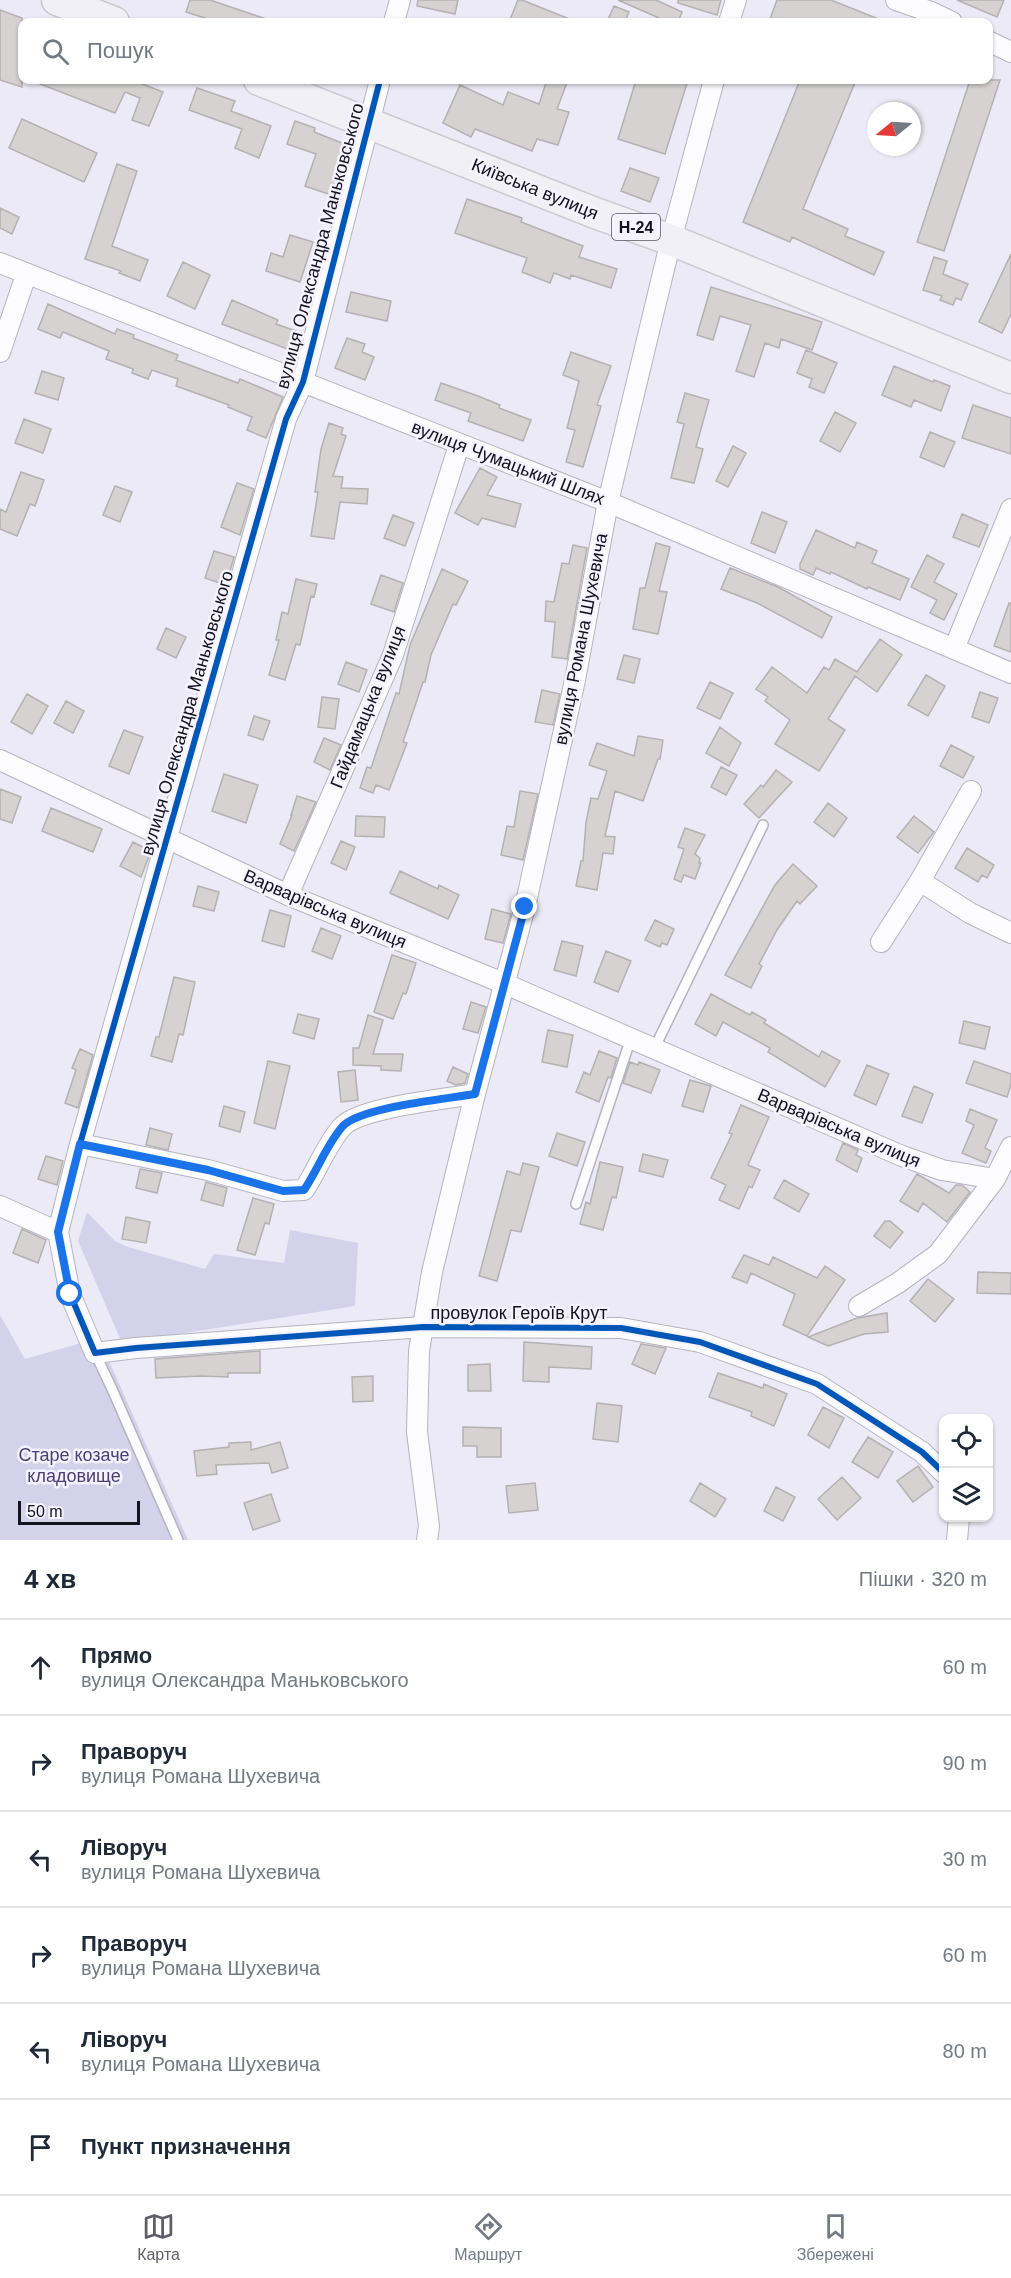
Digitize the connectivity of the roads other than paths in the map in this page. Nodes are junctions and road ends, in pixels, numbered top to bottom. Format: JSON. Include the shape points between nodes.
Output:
{"nodes":[{"id":1,"x":57,"y":0,"type":"edge"},
{"id":2,"x":399,"y":0,"type":"edge"},
{"id":3,"x":736,"y":0,"type":"edge"},
{"id":4,"x":896,"y":0,"type":"edge"},
{"id":5,"x":933,"y":6,"type":"edge"},
{"id":6,"x":104,"y":18,"type":"edge"},
{"id":7,"x":395,"y":18,"type":"edge"},
{"id":8,"x":730,"y":18,"type":"edge"},
{"id":9,"x":947,"y":18,"type":"edge"},
{"id":10,"x":993,"y":43,"type":"edge"},
{"id":11,"x":1011,"y":52,"type":"edge"},
{"id":12,"x":269,"y":84,"type":"edge"},
{"id":13,"x":379,"y":84,"type":"edge"},
{"id":14,"x":713,"y":84,"type":"edge"},
{"id":15,"x":370,"y":123,"type":"junction"},
{"id":16,"x":671,"y":240,"type":"junction"},
{"id":17,"x":0,"y":263,"type":"edge"},
{"id":18,"x":26,"y":275,"type":"junction"},
{"id":19,"x":0,"y":352,"type":"edge"},
{"id":20,"x":1011,"y":378,"type":"edge"},
{"id":21,"x":303,"y":382,"type":"junction"},
{"id":22,"x":459,"y":445,"type":"junction"},
{"id":23,"x":608,"y":502,"type":"junction"},
{"id":24,"x":1011,"y":509,"type":"edge"},
{"id":25,"x":954,"y":649,"type":"junction"},
{"id":26,"x":1011,"y":673,"type":"edge"},
{"id":27,"x":0,"y":760,"type":"edge"},
{"id":28,"x":971,"y":791,"type":"dead end"},
{"id":29,"x":763,"y":825,"type":"dead end"},
{"id":30,"x":166,"y":838,"type":"junction"},
{"id":31,"x":920,"y":882,"type":"junction"},
{"id":32,"x":288,"y":896,"type":"junction"},
{"id":33,"x":1011,"y":933,"type":"edge"},
{"id":34,"x":881,"y":942,"type":"dead end"},
{"id":35,"x":503,"y":983,"type":"junction"},
{"id":36,"x":631,"y":1038,"type":"junction"},
{"id":37,"x":654,"y":1049,"type":"junction"},
{"id":38,"x":475,"y":1094,"type":"junction"},
{"id":39,"x":80,"y":1144,"type":"junction"},
{"id":40,"x":1011,"y":1147,"type":"edge"},
{"id":41,"x":995,"y":1179,"type":"junction"},
{"id":42,"x":576,"y":1204,"type":"dead end"},
{"id":43,"x":0,"y":1206,"type":"edge"},
{"id":44,"x":58,"y":1232,"type":"junction"},
{"id":45,"x":859,"y":1306,"type":"dead end"},
{"id":46,"x":423,"y":1327,"type":"junction"},
{"id":47,"x":95,"y":1353,"type":"junction"},
{"id":48,"x":939,"y":1468,"type":"edge"},
{"id":49,"x":959,"y":1522,"type":"edge"},
{"id":50,"x":178,"y":1540,"type":"edge"},
{"id":51,"x":427,"y":1540,"type":"edge"},
{"id":52,"x":957,"y":1540,"type":"edge"}],
"edges":[{"from":1,"to":6,"type":"main road"},
{"from":2,"to":7,"type":"street"},
{"from":3,"to":8,"type":"street"},
{"from":4,"to":5,"type":"street"},
{"from":5,"to":9,"type":"street"},
{"from":10,"to":11,"type":"street"},
{"from":12,"to":15,"type":"main road","name":"Київська вулиця","number":"Н-24"},
{"from":13,"to":15,"type":"street","name":"вулиця Олександра Маньковського"},
{"from":14,"to":16,"type":"street","name":"вулиця Романа Шухевича"},
{"from":15,"to":16,"type":"main road","name":"Київська вулиця","number":"Н-24"},
{"from":15,"to":21,"type":"street","name":"вулиця Олександра Маньковського"},
{"from":16,"to":20,"type":"main road","name":"Київська вулиця","number":"Н-24"},
{"from":16,"to":23,"type":"street","name":"вулиця Романа Шухевича"},
{"from":17,"to":18,"type":"street","name":"вулиця Чумацький Шлях"},
{"from":18,"to":19,"type":"street"},
{"from":18,"to":21,"type":"street","name":"вулиця Чумацький Шлях"},
{"from":21,"to":22,"type":"street","name":"вулиця Чумацький Шлях"},
{"from":21,"to":30,"type":"street","name":"вулиця Олександра Маньковського","via":[[286,419]]},
{"from":22,"to":23,"type":"street","name":"вулиця Чумацький Шлях"},
{"from":22,"to":32,"type":"street","name":"Гайдамацька вулиця","via":[[393,656]]},
{"from":23,"to":25,"type":"street","name":"вулиця Чумацький Шлях"},
{"from":23,"to":35,"type":"street","name":"вулиця Романа Шухевича","via":[[575,680],[525,907]]},
{"from":24,"to":25,"type":"street"},
{"from":25,"to":26,"type":"street","name":"вулиця Чумацький Шлях"},
{"from":27,"to":30,"type":"street","name":"Варварівська вулиця"},
{"from":28,"to":31,"type":"street"},
{"from":29,"to":37,"type":"lane"},
{"from":30,"to":32,"type":"street","name":"Варварівська вулиця"},
{"from":30,"to":39,"type":"street","name":"вулиця Олександра Маньковського"},
{"from":31,"to":33,"type":"street"},
{"from":31,"to":34,"type":"street"},
{"from":32,"to":35,"type":"street","name":"Варварівська вулиця"},
{"from":35,"to":36,"type":"street","name":"Варварівська вулиця"},
{"from":35,"to":38,"type":"street","name":"вулиця Романа Шухевича"},
{"from":36,"to":37,"type":"street","name":"Варварівська вулиця"},
{"from":36,"to":42,"type":"lane"},
{"from":37,"to":41,"type":"street","name":"Варварівська вулиця","via":[[902,1156],[942,1170]]},
{"from":38,"to":39,"type":"street","via":[[375,1110],[344,1124],[304,1190],[283,1191],[208,1170]]},
{"from":38,"to":46,"type":"street","name":"вулиця Романа Шухевича","via":[[432,1272]]},
{"from":39,"to":44,"type":"street","name":"вулиця Олександра Маньковського"},
{"from":40,"to":41,"type":"street"},
{"from":41,"to":45,"type":"street","via":[[938,1254]]},
{"from":43,"to":44,"type":"street"},
{"from":44,"to":47,"type":"street","name":"вулиця Олександра Маньковського","via":[[70,1294]]},
{"from":46,"to":47,"type":"street","name":"провулок Героїв Крут"},
{"from":46,"to":48,"type":"street","name":"провулок Героїв Крут","via":[[621,1328],[700,1342],[817,1384],[922,1452]]},
{"from":46,"to":51,"type":"street","name":"вулиця Романа Шухевича","via":[[417,1432],[429,1526]]},
{"from":47,"to":50,"type":"lane","name":"вулиця Олександра Маньковського"},
{"from":49,"to":52,"type":"street"}]}
